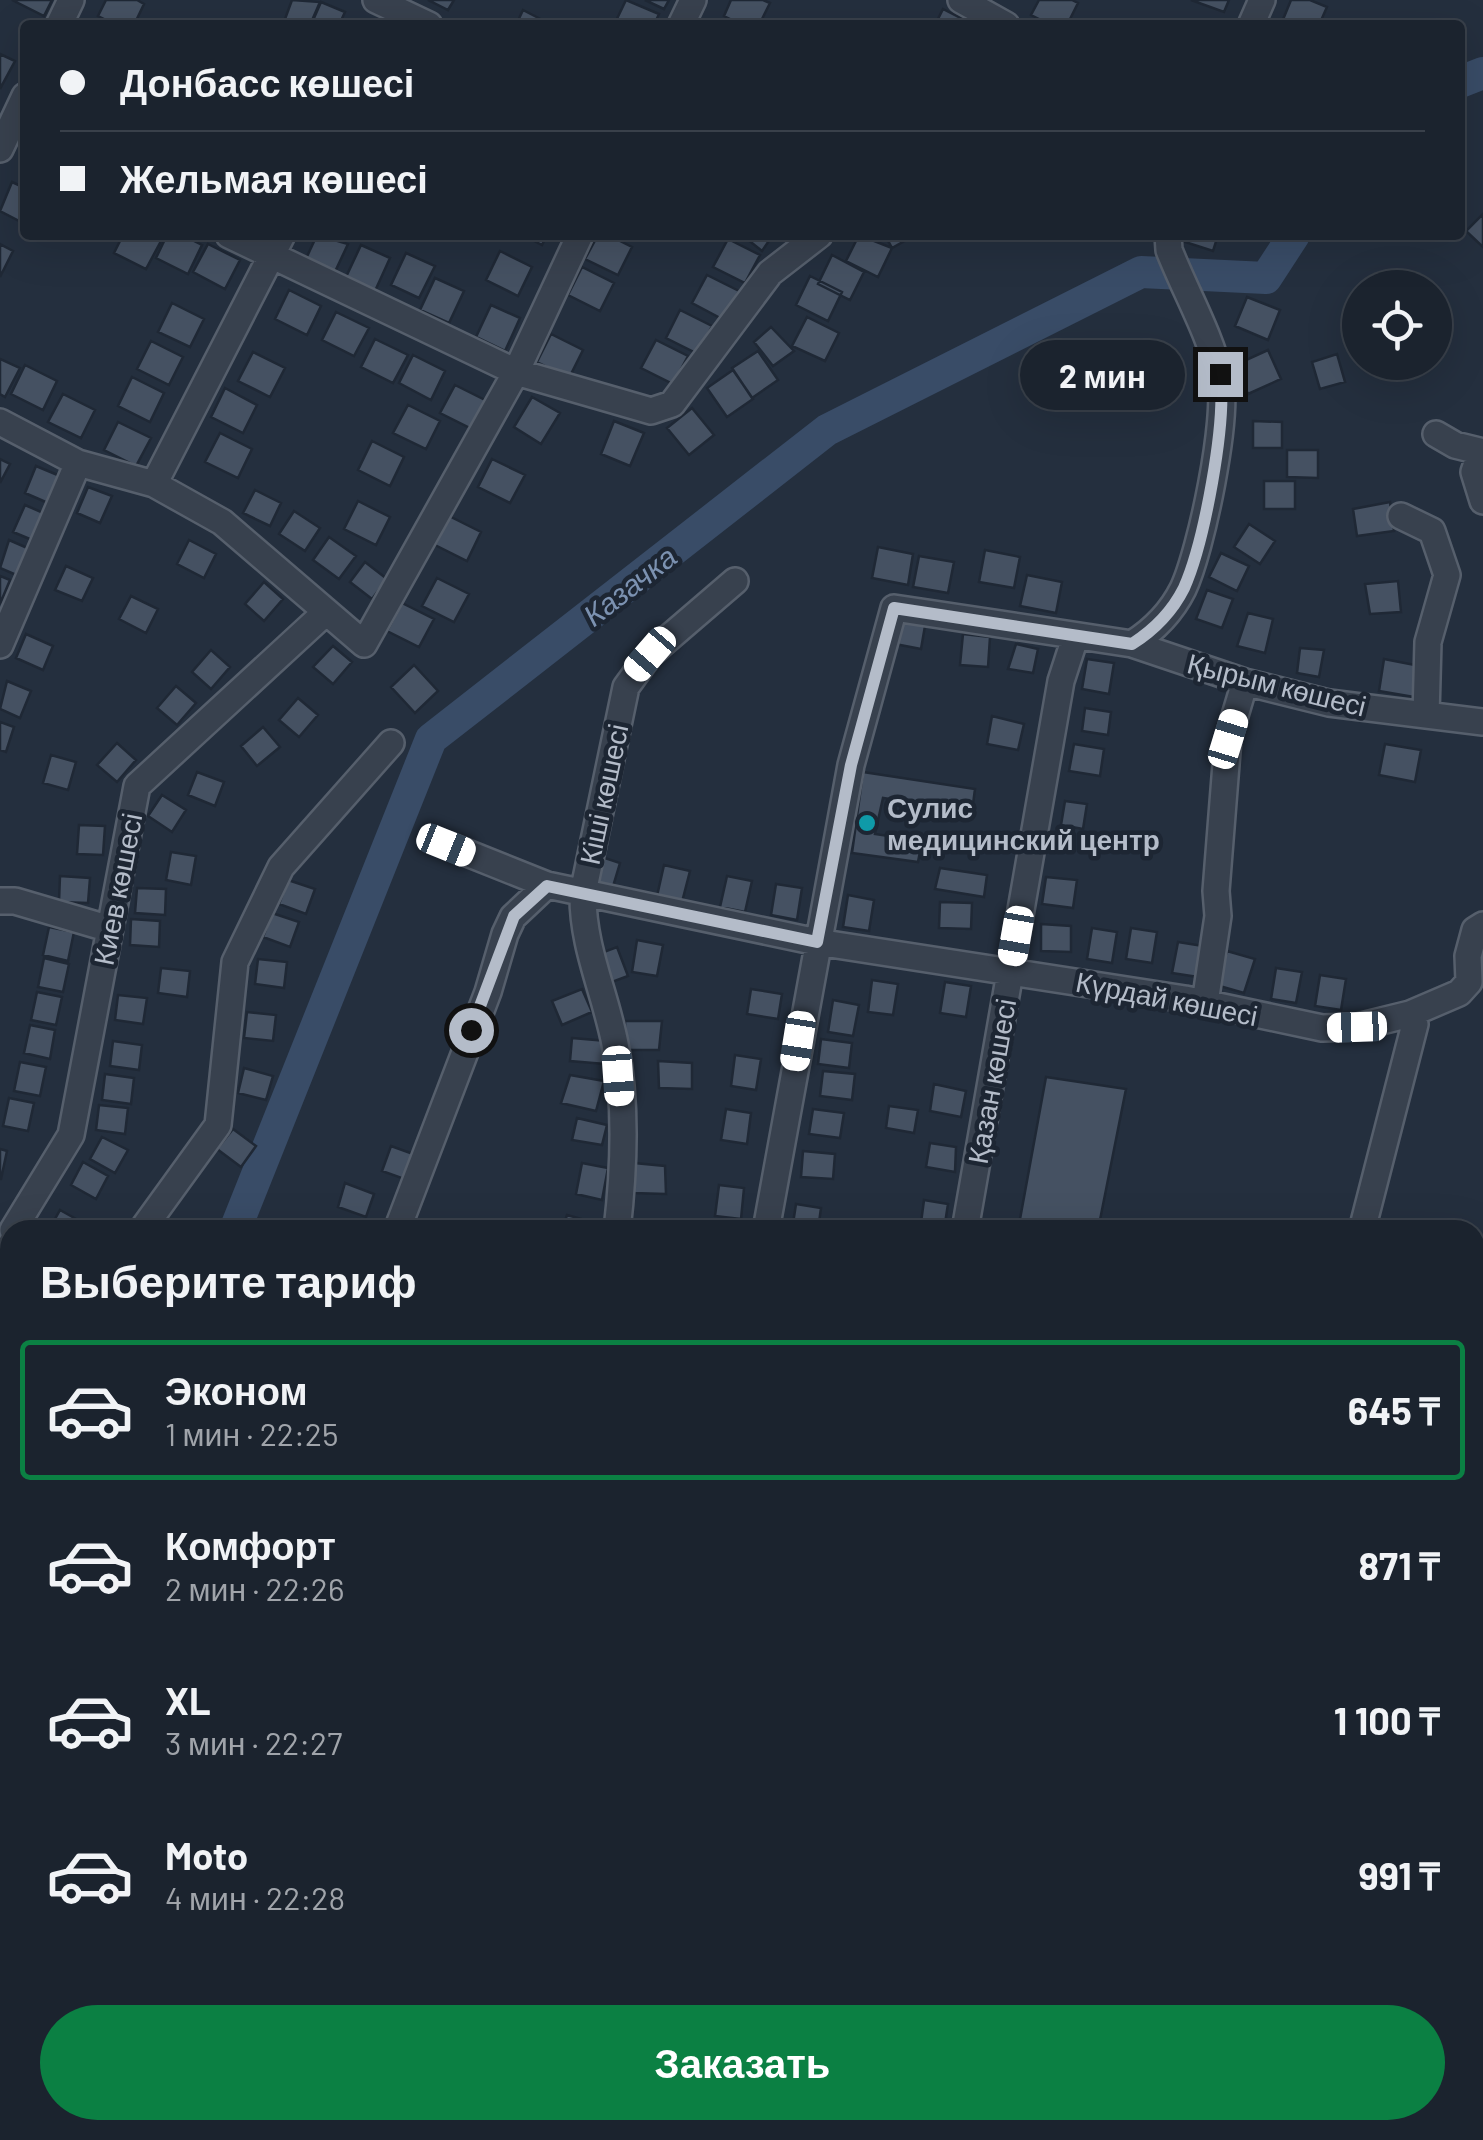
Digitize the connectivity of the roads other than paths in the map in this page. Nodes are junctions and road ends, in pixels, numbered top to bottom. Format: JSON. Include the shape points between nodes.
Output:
{"nodes":[{"id":1,"x":961,"y":0,"type":"edge"},
{"id":2,"x":381,"y":7,"type":"edge"},
{"id":3,"x":1005,"y":18,"type":"edge"},
{"id":4,"x":416,"y":20,"type":"edge"},
{"id":5,"x":20,"y":108,"type":"edge"},
{"id":6,"x":9,"y":133,"type":"edge"},
{"id":7,"x":251,"y":240,"type":"edge"},
{"id":8,"x":578,"y":240,"type":"edge"},
{"id":9,"x":813,"y":240,"type":"edge"},
{"id":10,"x":1168,"y":242,"type":"edge"},
{"id":11,"x":277,"y":246,"type":"edge"},
{"id":12,"x":516,"y":372,"type":"junction"},
{"id":13,"x":0,"y":422,"type":"edge"},
{"id":14,"x":1436,"y":434,"type":"dead end"},
{"id":15,"x":1482,"y":452,"type":"edge"},
{"id":16,"x":78,"y":463,"type":"junction"},
{"id":17,"x":154,"y":484,"type":"junction"},
{"id":18,"x":1483,"y":500,"type":"edge"},
{"id":19,"x":1401,"y":516,"type":"dead end"},
{"id":20,"x":735,"y":581,"type":"dead end"},
{"id":21,"x":326,"y":612,"type":"junction"},
{"id":22,"x":1074,"y":638,"type":"junction"},
{"id":23,"x":1132,"y":644,"type":"junction"},
{"id":24,"x":0,"y":646,"type":"edge"},
{"id":25,"x":1246,"y":682,"type":"junction"},
{"id":26,"x":1426,"y":715,"type":"junction"},
{"id":27,"x":1483,"y":722,"type":"edge"},
{"id":28,"x":391,"y":743,"type":"dead end"},
{"id":29,"x":446,"y":845,"type":"dead end"},
{"id":30,"x":547,"y":886,"type":"junction"},
{"id":31,"x":583,"y":893,"type":"junction"},
{"id":32,"x":0,"y":901,"type":"edge"},
{"id":33,"x":1483,"y":925,"type":"edge"},
{"id":34,"x":110,"y":929,"type":"junction"},
{"id":35,"x":817,"y":942,"type":"junction"},
{"id":36,"x":1010,"y":969,"type":"junction"},
{"id":37,"x":1205,"y":1003,"type":"junction"},
{"id":38,"x":1410,"y":1014,"type":"junction"},
{"id":39,"x":18,"y":1220,"type":"edge"},
{"id":40,"x":149,"y":1220,"type":"edge"},
{"id":41,"x":402,"y":1220,"type":"edge"},
{"id":42,"x":618,"y":1220,"type":"edge"},
{"id":43,"x":768,"y":1220,"type":"edge"},
{"id":44,"x":967,"y":1220,"type":"edge"},
{"id":45,"x":1365,"y":1220,"type":"edge"}],
"edges":[{"from":1,"to":3,"type":"street"},
{"from":2,"to":4,"type":"street"},
{"from":5,"to":6,"type":"street"},
{"from":7,"to":11,"type":"street"},
{"from":8,"to":12,"type":"street"},
{"from":9,"to":12,"type":"street","via":[[770,273],[662,410]]},
{"from":10,"to":23,"type":"street","via":[[1220,374],[1224,404],[1184,588],[1164,618]]},
{"from":11,"to":12,"type":"street"},
{"from":11,"to":17,"type":"street"},
{"from":12,"to":21,"type":"street","via":[[364,644]]},
{"from":13,"to":16,"type":"street"},
{"from":14,"to":15,"type":"street"},
{"from":15,"to":18,"type":"street","via":[[1474,472]]},
{"from":16,"to":17,"type":"street"},
{"from":16,"to":24,"type":"street"},
{"from":17,"to":21,"type":"street","via":[[222,522]]},
{"from":19,"to":26,"type":"street","via":[[1432,531],[1448,575],[1428,642]]},
{"from":20,"to":31,"type":"street","name":"Кіші көшесі","via":[[633,674]]},
{"from":21,"to":34,"type":"street","name":"Киев көшесі","via":[[136,786]]},
{"from":22,"to":23,"type":"street","name":"Қырым көшесі"},
{"from":22,"to":35,"type":"street","name":"Қырым көшесі","via":[[894,608],[851,765]]},
{"from":22,"to":36,"type":"street","name":"Қазан көшесі"},
{"from":23,"to":25,"type":"street","name":"Қырым көшесі"},
{"from":25,"to":26,"type":"street","name":"Қырым көшесі","via":[[1329,703]]},
{"from":25,"to":37,"type":"street","via":[[1228,739],[1218,916]]},
{"from":26,"to":27,"type":"street","name":"Қырым көшесі"},
{"from":28,"to":40,"type":"street","via":[[281,867],[235,962],[218,1125]]},
{"from":29,"to":30,"type":"street","name":"Күрдай көшесі"},
{"from":30,"to":31,"type":"street","name":"Күрдай көшесі"},
{"from":30,"to":41,"type":"street","via":[[504,934]]},
{"from":31,"to":35,"type":"street","name":"Күрдай көшесі"},
{"from":31,"to":42,"type":"street","name":"Кіші көшесі","via":[[582,927],[616,1046],[623,1136]]},
{"from":32,"to":34,"type":"street"},
{"from":33,"to":38,"type":"street","name":"Күрдай көшесі","via":[[1471,943],[1469,982]]},
{"from":34,"to":39,"type":"street","name":"Киев көшесі","via":[[70,1135]]},
{"from":35,"to":36,"type":"street","name":"Күрдай көшесі"},
{"from":35,"to":43,"type":"street"},
{"from":36,"to":37,"type":"street","name":"Күрдай көшесі"},
{"from":36,"to":44,"type":"street","name":"Қазан көшесі"},
{"from":37,"to":38,"type":"street","name":"Күрдай көшесі","via":[[1322,1028]]},
{"from":38,"to":45,"type":"street","via":[[1416,1024]]}]}
